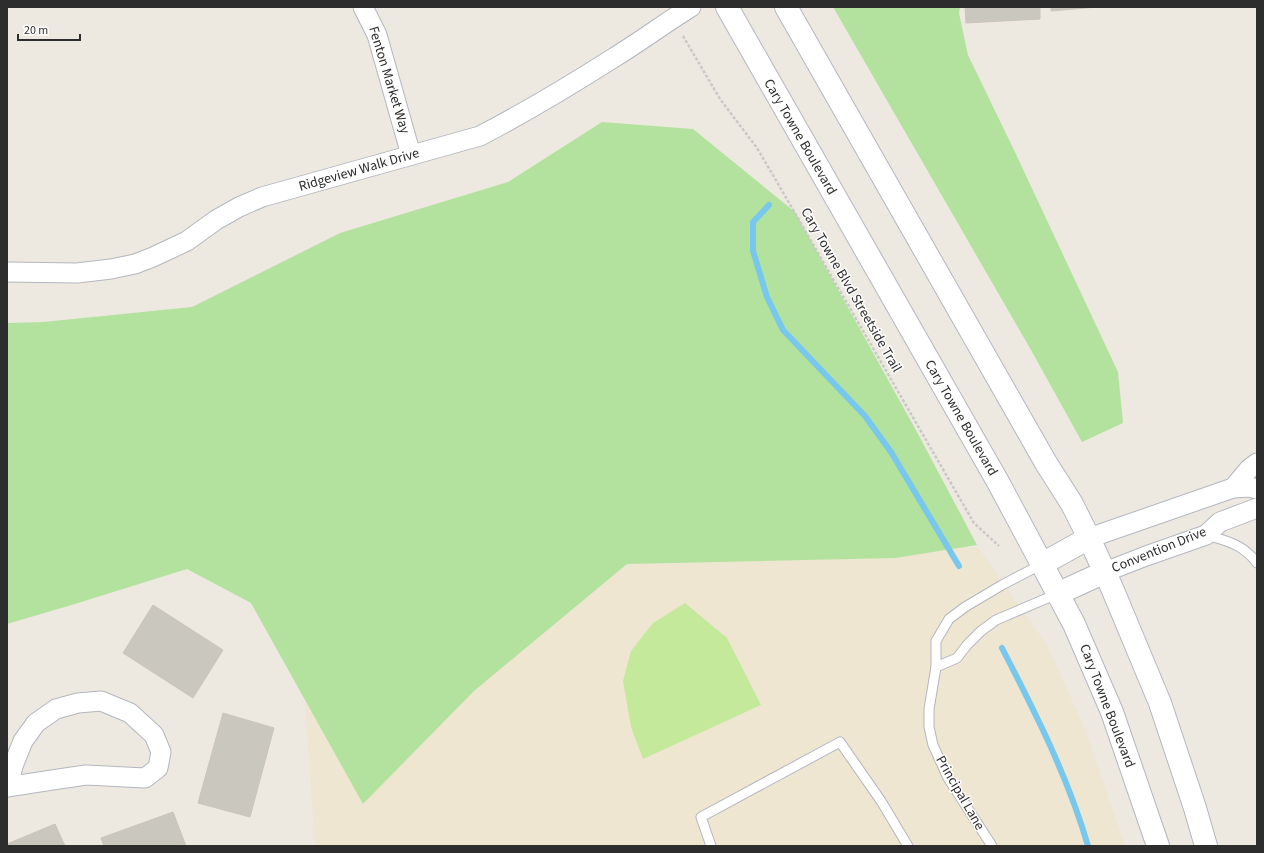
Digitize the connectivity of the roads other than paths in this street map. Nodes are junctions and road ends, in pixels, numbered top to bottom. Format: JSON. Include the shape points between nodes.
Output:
{"nodes":[{"id":1,"x":363,"y":7,"type":"edge"},
{"id":2,"x":691,"y":7,"type":"edge"},
{"id":3,"x":726,"y":7,"type":"edge"},
{"id":4,"x":786,"y":7,"type":"edge"},
{"id":5,"x":411,"y":155,"type":"junction"},
{"id":6,"x":7,"y":272,"type":"edge"},
{"id":7,"x":1257,"y":463,"type":"edge"},
{"id":8,"x":1233,"y":488,"type":"junction"},
{"id":9,"x":1257,"y":489,"type":"edge"},
{"id":10,"x":1257,"y":508,"type":"edge"},
{"id":11,"x":1206,"y":535,"type":"junction"},
{"id":12,"x":1089,"y":538,"type":"junction"},
{"id":13,"x":1257,"y":563,"type":"edge"},
{"id":14,"x":1042,"y":564,"type":"junction"},
{"id":15,"x":1105,"y":572,"type":"junction"},
{"id":16,"x":1057,"y":594,"type":"junction"},
{"id":17,"x":936,"y":667,"type":"junction"},
{"id":18,"x":8,"y":787,"type":"edge"},
{"id":19,"x":711,"y":846,"type":"edge"},
{"id":20,"x":908,"y":846,"type":"edge"},
{"id":21,"x":992,"y":846,"type":"edge"},
{"id":22,"x":1158,"y":846,"type":"edge"},
{"id":23,"x":1206,"y":846,"type":"edge"}],
"edges":[{"from":1,"to":5,"type":"street","name":"Fenton Market Way","via":[[377,35]]},
{"from":2,"to":5,"type":"street","name":"Ridgeview Walk Drive","via":[[616,57],[509,121],[480,136]]},
{"from":3,"to":14,"type":"main road","name":"Cary Towne Boulevard","via":[[998,482]]},
{"from":4,"to":12,"type":"main road","via":[[1046,464],[1072,504]]},
{"from":5,"to":6,"type":"street","name":"Ridgeview Walk Drive","via":[[262,197],[239,207],[187,241],[135,264],[77,273]]},
{"from":7,"to":8,"type":"street"},
{"from":8,"to":9,"type":"street"},
{"from":8,"to":12,"type":"street"},
{"from":10,"to":11,"type":"street","name":"Convention Drive","via":[[1220,522]]},
{"from":11,"to":13,"type":"lane","via":[[1236,544],[1246,550]]},
{"from":11,"to":15,"type":"street","name":"Convention Drive"},
{"from":12,"to":14,"type":"main road"},
{"from":12,"to":15,"type":"main road"},
{"from":14,"to":16,"type":"main road","name":"Cary Towne Boulevard"},
{"from":14,"to":17,"type":"lane","name":"Principal Lane","via":[[965,607],[950,619],[936,641]]},
{"from":15,"to":16,"type":"main road"},
{"from":15,"to":23,"type":"main road","via":[[1160,703]]},
{"from":16,"to":17,"type":"lane","via":[[996,620],[981,631],[957,658]]},
{"from":16,"to":22,"type":"main road","name":"Cary Towne Boulevard","via":[[1074,624],[1112,712]]},
{"from":17,"to":21,"type":"lane","name":"Principal Lane","via":[[928,709],[933,745],[948,778]]},
{"from":18,"to":18,"type":"street","via":[[22,741],[36,723],[56,709],[78,703],[101,701],[130,713],[154,735],[162,752],[158,768],[145,778],[86,775]]},
{"from":19,"to":20,"type":"lane","via":[[701,817],[840,742],[882,801]]}]}
